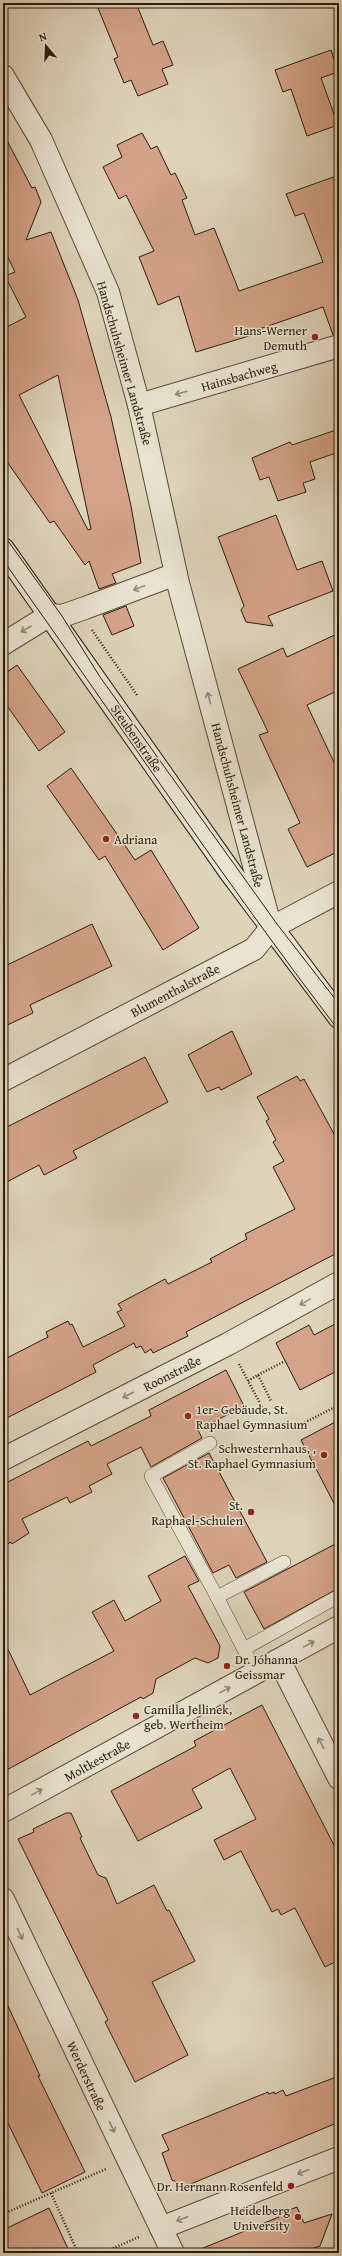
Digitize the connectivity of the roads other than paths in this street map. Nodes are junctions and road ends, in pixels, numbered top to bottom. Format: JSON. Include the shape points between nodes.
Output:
{"nodes":[{"id":1,"x":3,"y":76,"type":"edge"},
{"id":2,"x":339,"y":346,"type":"edge"},
{"id":3,"x":140,"y":405,"type":"junction"},
{"id":4,"x":3,"y":549,"type":"edge"},
{"id":5,"x":176,"y":574,"type":"junction"},
{"id":6,"x":50,"y":615,"type":"junction"},
{"id":7,"x":3,"y":644,"type":"edge"},
{"id":8,"x":339,"y":892,"type":"edge"},
{"id":9,"x":271,"y":928,"type":"junction"},
{"id":10,"x":339,"y":1017,"type":"edge"},
{"id":11,"x":3,"y":1080,"type":"edge"},
{"id":12,"x":339,"y":1283,"type":"edge"},
{"id":13,"x":210,"y":1443,"type":"dead end"},
{"id":14,"x":3,"y":1458,"type":"edge"},
{"id":15,"x":284,"y":1562,"type":"dead end"},
{"id":16,"x":339,"y":1596,"type":"edge"},
{"id":17,"x":217,"y":1597,"type":"junction"},
{"id":18,"x":339,"y":1627,"type":"edge"},
{"id":19,"x":244,"y":1649,"type":"junction"},
{"id":20,"x":280,"y":1660,"type":"junction"},
{"id":21,"x":256,"y":1673,"type":"junction"},
{"id":22,"x":339,"y":1778,"type":"edge"},
{"id":23,"x":3,"y":1811,"type":"edge"},
{"id":24,"x":3,"y":1899,"type":"edge"},
{"id":25,"x":339,"y":2158,"type":"edge"},
{"id":26,"x":153,"y":2231,"type":"junction"},
{"id":27,"x":173,"y":2253,"type":"edge"}],
"edges":[{"from":1,"to":3,"type":"street","name":"Handschuhsheimer Landstraße","via":[[41,140],[108,292]]},
{"from":2,"to":3,"type":"street","name":"Hainsbachweg","one_way":true},
{"from":3,"to":5,"type":"street","name":"Handschuhsheimer Landstraße"},
{"from":4,"to":6,"type":"street","name":"Steubenstraße"},
{"from":5,"to":6,"type":"street","one_way":true,"via":[[62,616]]},
{"from":9,"to":5,"type":"street","name":"Handschuhsheimer Landstraße","one_way":true},
{"from":6,"to":7,"type":"street","one_way":true},
{"from":6,"to":9,"type":"street","name":"Steubenstraße"},
{"from":8,"to":9,"type":"street","name":"Blumenthalstraße"},
{"from":9,"to":10,"type":"street","name":"Handschuhsheimer Landstraße"},
{"from":9,"to":11,"type":"street","name":"Blumenthalstraße","via":[[254,949]]},
{"from":12,"to":14,"type":"street","name":"Roonstraße","one_way":true,"via":[[228,1344]]},
{"from":13,"to":17,"type":"lane","via":[[151,1476]]},
{"from":15,"to":17,"type":"lane"},
{"from":16,"to":19,"type":"lane"},
{"from":17,"to":19,"type":"lane"},
{"from":20,"to":18,"type":"street","name":"Moltkestraße","one_way":true},
{"from":19,"to":21,"type":"lane"},
{"from":20,"to":21,"type":"street","name":"Moltkestraße"},
{"from":22,"to":20,"type":"street","one_way":true},
{"from":23,"to":21,"type":"street","name":"Moltkestraße","one_way":true},
{"from":24,"to":26,"type":"street","name":"Werderstraße","one_way":true},
{"from":25,"to":26,"type":"street","one_way":true},
{"from":26,"to":27,"type":"street","name":"Werderstraße"}]}
